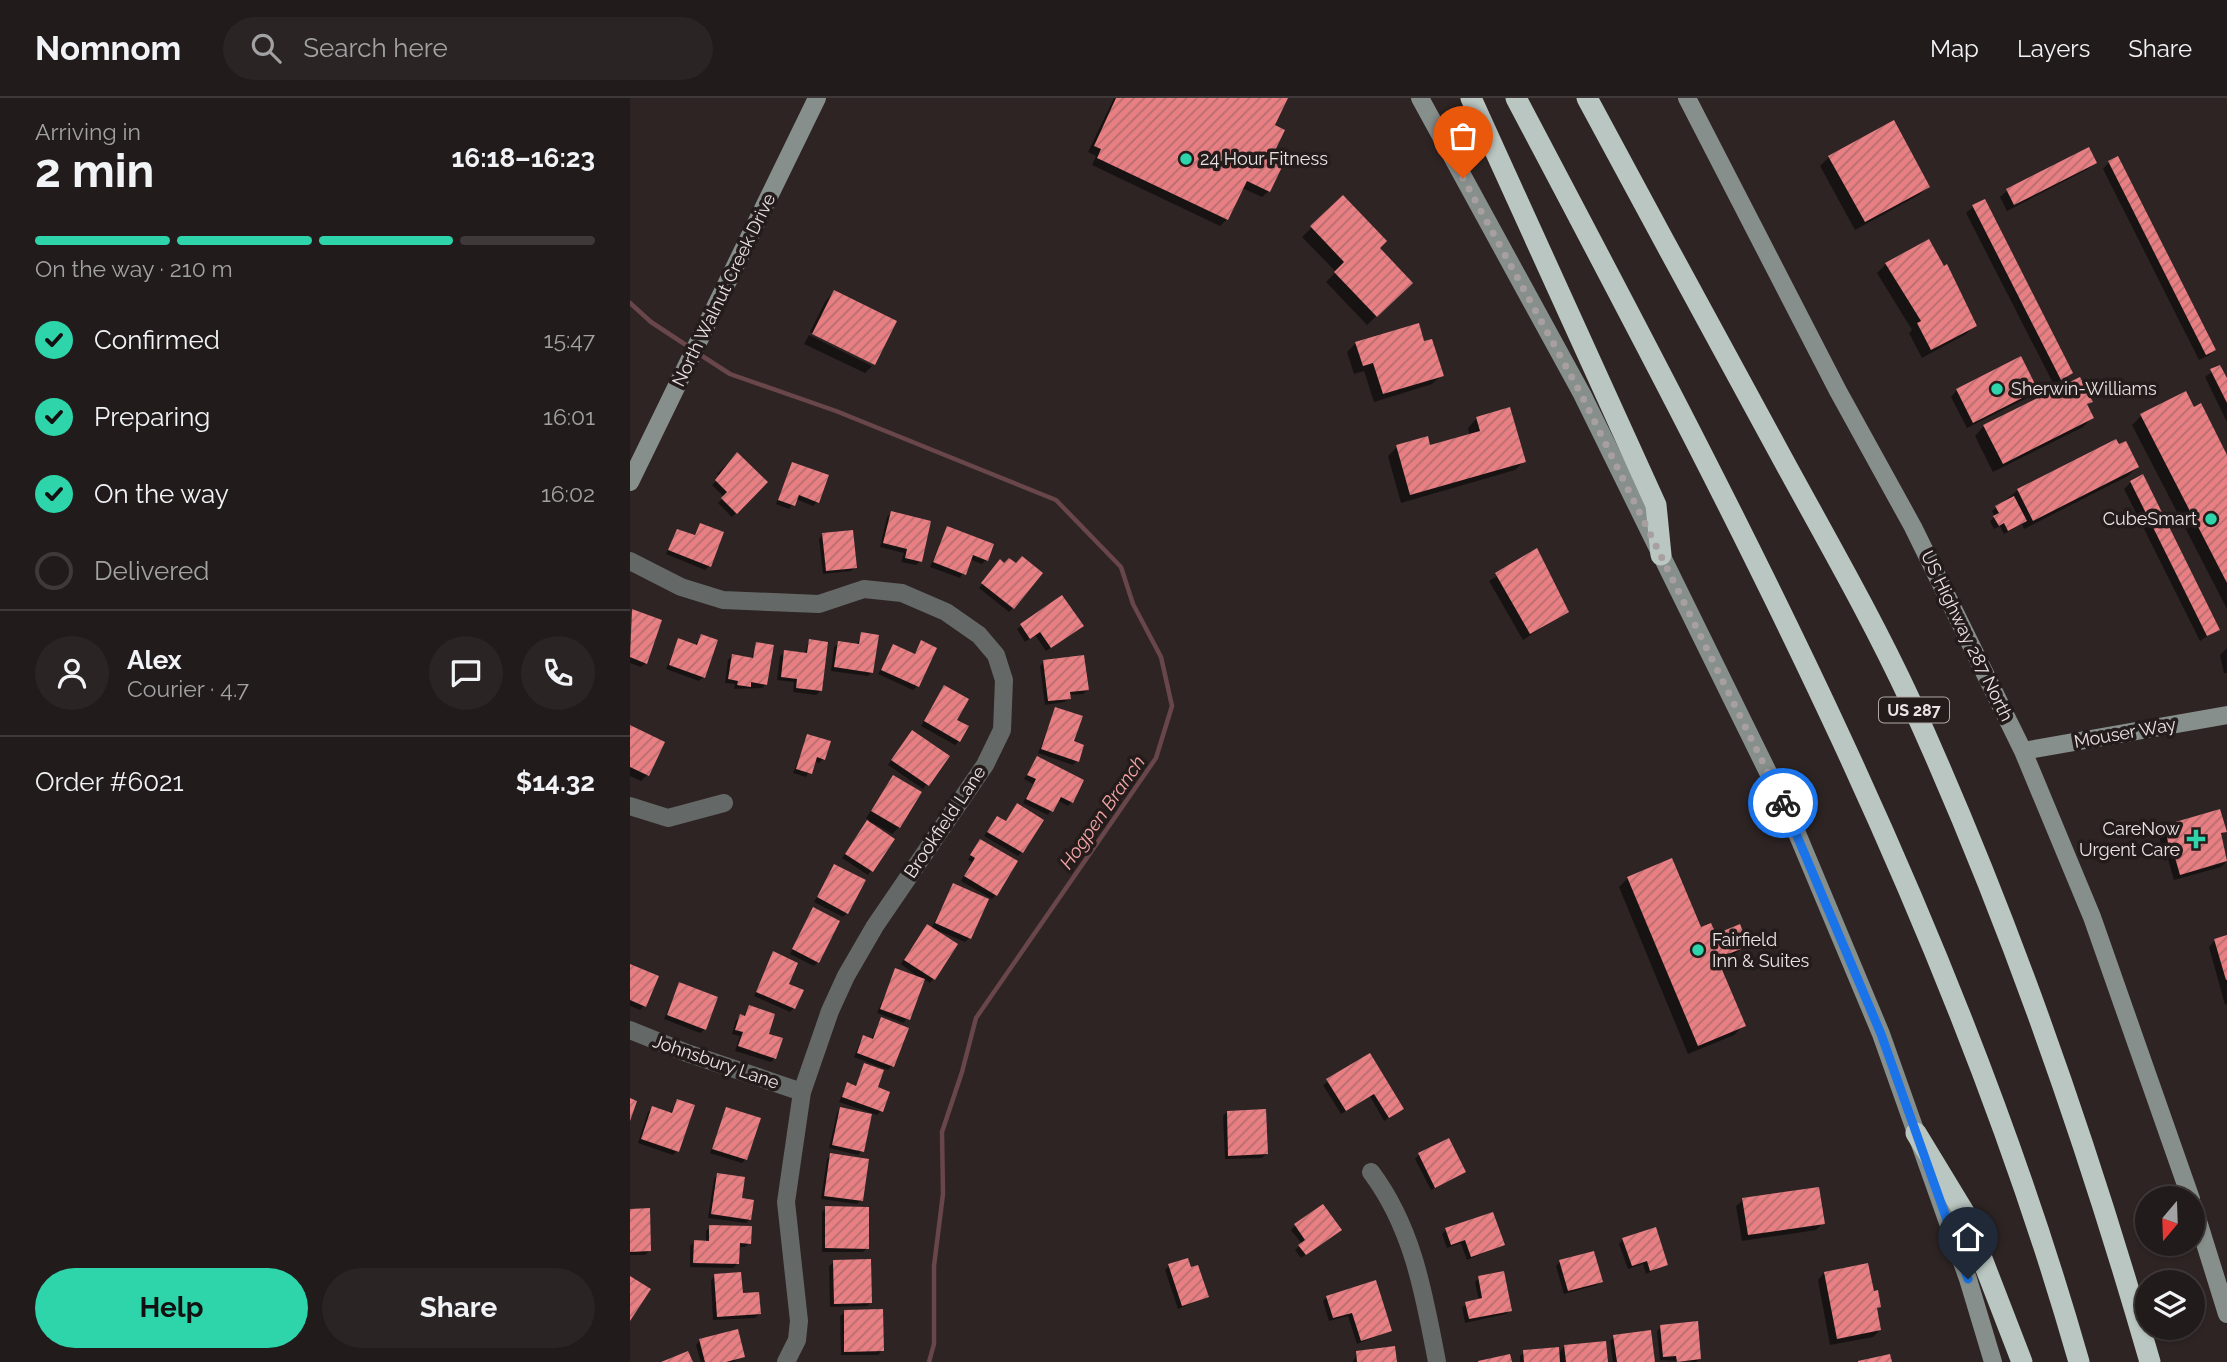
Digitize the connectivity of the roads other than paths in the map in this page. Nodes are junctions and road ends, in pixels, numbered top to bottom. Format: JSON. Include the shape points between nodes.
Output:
{"nodes":[{"id":1,"x":817,"y":98,"type":"edge"},
{"id":2,"x":1420,"y":98,"type":"edge"},
{"id":3,"x":1471,"y":98,"type":"edge"},
{"id":4,"x":1516,"y":98,"type":"edge"},
{"id":5,"x":1587,"y":98,"type":"edge"},
{"id":6,"x":1688,"y":98,"type":"edge"},
{"id":7,"x":630,"y":482,"type":"edge"},
{"id":8,"x":1661,"y":555,"type":"junction"},
{"id":9,"x":630,"y":562,"type":"edge"},
{"id":10,"x":2227,"y":715,"type":"edge"},
{"id":11,"x":2023,"y":751,"type":"junction"},
{"id":12,"x":724,"y":803,"type":"dead end"},
{"id":13,"x":630,"y":806,"type":"edge"},
{"id":14,"x":630,"y":1031,"type":"edge"},
{"id":15,"x":802,"y":1092,"type":"junction"},
{"id":16,"x":1916,"y":1133,"type":"junction"},
{"id":17,"x":1371,"y":1172,"type":"dead end"},
{"id":18,"x":2186,"y":1186,"type":"edge"},
{"id":19,"x":2205,"y":1243,"type":"edge"},
{"id":20,"x":2227,"y":1314,"type":"edge"},
{"id":21,"x":786,"y":1362,"type":"edge"},
{"id":22,"x":1437,"y":1362,"type":"edge"},
{"id":23,"x":1993,"y":1362,"type":"edge"},
{"id":24,"x":2022,"y":1362,"type":"edge"},
{"id":25,"x":2079,"y":1362,"type":"edge"},
{"id":26,"x":2150,"y":1362,"type":"edge"}],
"edges":[{"from":1,"to":7,"type":"main road","name":"North Walnut Creek Drive"},
{"from":2,"to":8,"type":"main road","via":[[1581,394]]},
{"from":3,"to":8,"type":"highway","via":[[1656,505]]},
{"from":4,"to":25,"type":"highway","via":[[1786,621],[1907,883],[2021,1178]]},
{"from":5,"to":26,"type":"highway","number":"US 287","via":[[1848,579],[1933,752],[2014,945],[2080,1130]]},
{"from":6,"to":11,"type":"main road","name":"US Highway 287 North","via":[[1913,527]]},
{"from":8,"to":16,"type":"main road","via":[[1791,819],[1877,1024]]},
{"from":9,"to":15,"type":"street","name":"Brookfield Lane","via":[[681,587],[723,600],[819,604],[864,589],[902,593],[946,612],[979,635],[996,655],[1004,680],[1002,730],[985,765],[852,966],[830,1011]]},
{"from":10,"to":11,"type":"main road","name":"Mouser Way"},
{"from":11,"to":18,"type":"main road","name":"US Highway 287 North","via":[[2092,917]]},
{"from":12,"to":13,"type":"street","via":[[668,818]]},
{"from":14,"to":15,"type":"street","name":"Johnsbury Lane"},
{"from":15,"to":21,"type":"street","name":"Brookfield Lane","via":[[786,1202],[799,1321],[797,1340]]},
{"from":16,"to":23,"type":"main road"},
{"from":16,"to":24,"type":"highway","via":[[1964,1212]]},
{"from":17,"to":22,"type":"street","via":[[1392,1200],[1418,1264]]},
{"from":19,"to":20,"type":"main road"}]}
